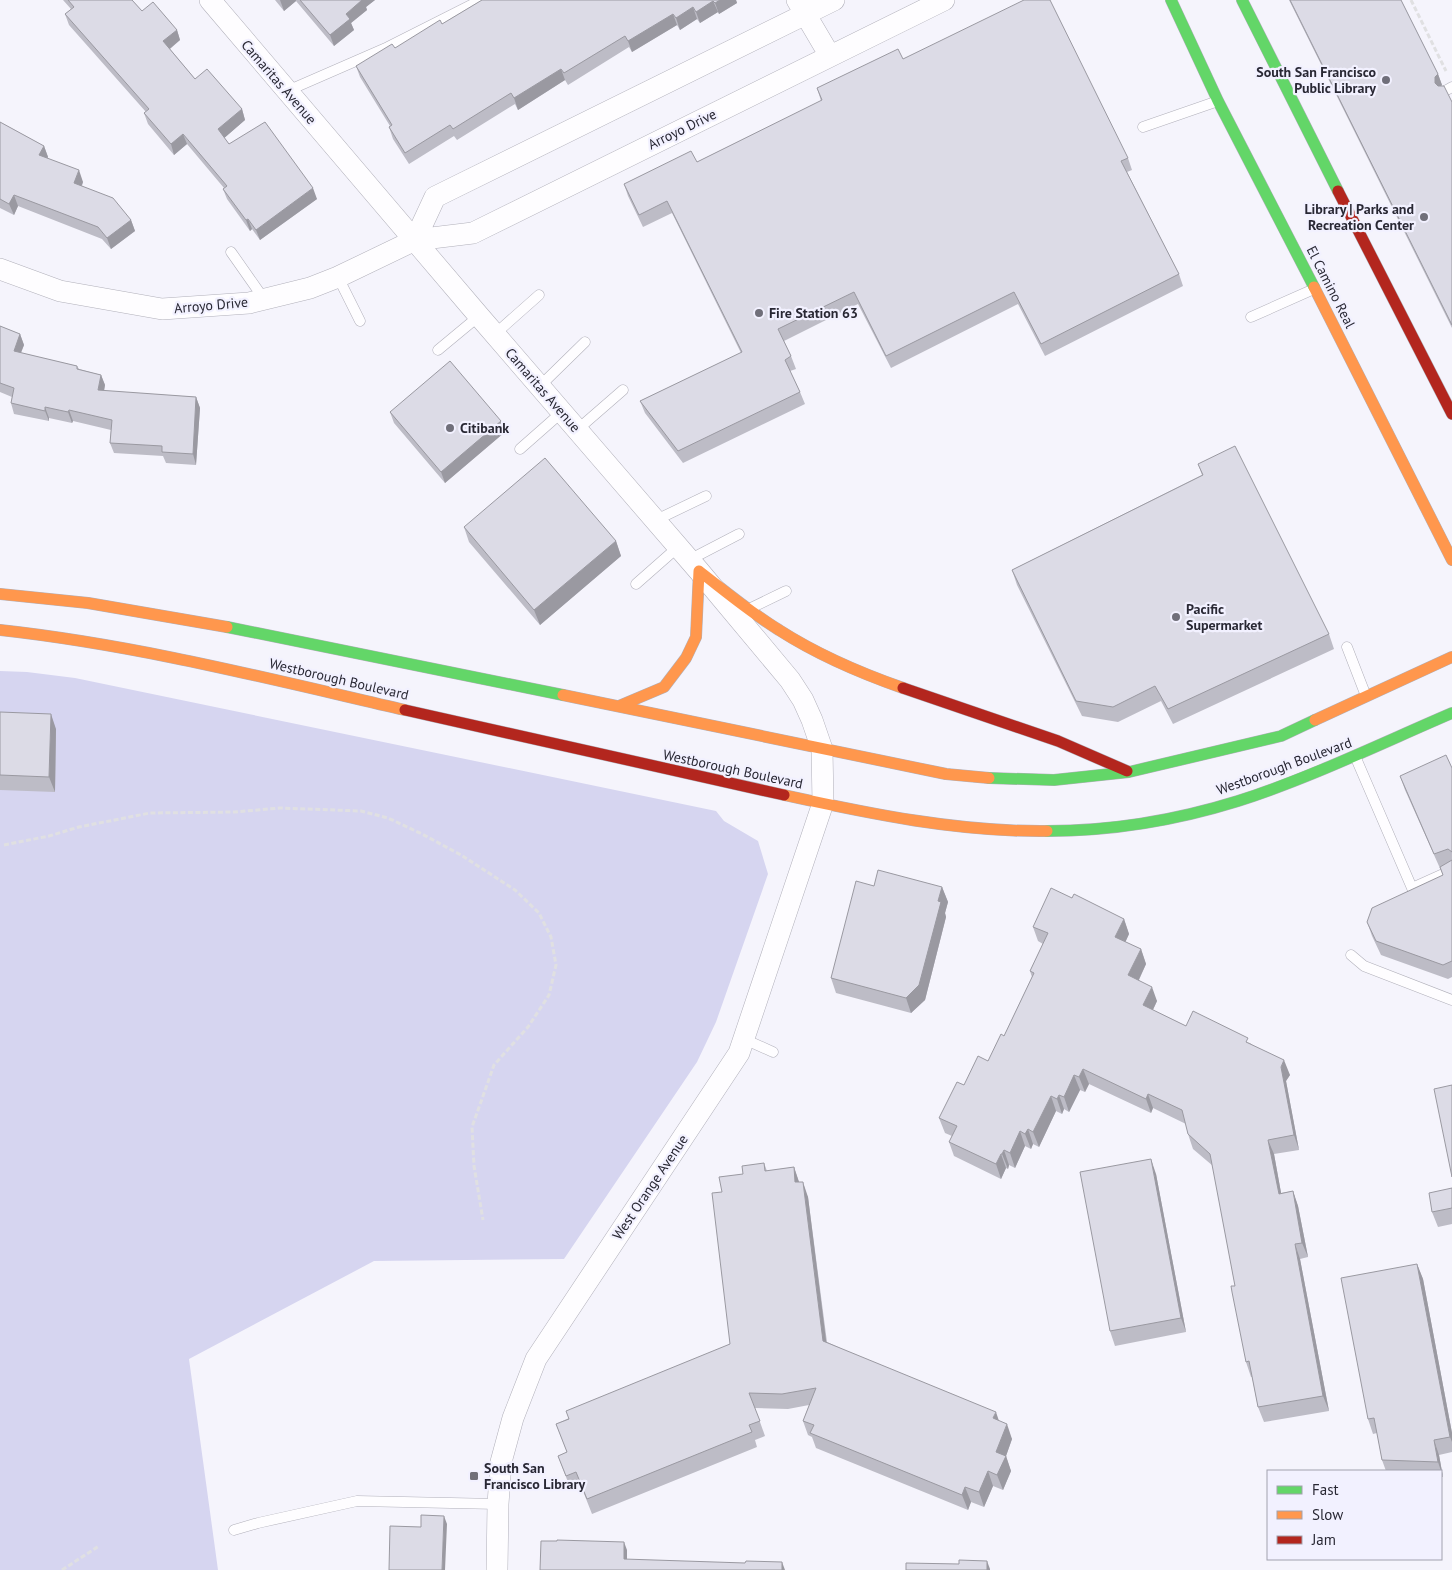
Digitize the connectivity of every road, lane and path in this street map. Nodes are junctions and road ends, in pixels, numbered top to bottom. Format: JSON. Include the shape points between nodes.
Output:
{"nodes":[{"id":1,"x":210,"y":0,"type":"edge"},
{"id":2,"x":481,"y":0,"type":"edge"},
{"id":3,"x":834,"y":0,"type":"edge"},
{"id":4,"x":944,"y":0,"type":"edge"},
{"id":5,"x":1170,"y":0,"type":"edge"},
{"id":6,"x":1242,"y":0,"type":"edge"},
{"id":7,"x":1411,"y":0,"type":"edge"},
{"id":8,"x":801,"y":7,"type":"edge"},
{"id":9,"x":830,"y":56,"type":"junction"},
{"id":10,"x":1448,"y":76,"type":"dead end"},
{"id":11,"x":286,"y":91,"type":"junction"},
{"id":12,"x":1218,"y":100,"type":"junction"},
{"id":13,"x":1143,"y":127,"type":"dead end"},
{"id":14,"x":415,"y":240,"type":"junction"},
{"id":15,"x":231,"y":252,"type":"dead end"},
{"id":16,"x":0,"y":269,"type":"edge"},
{"id":17,"x":338,"y":278,"type":"junction"},
{"id":18,"x":1316,"y":288,"type":"junction"},
{"id":19,"x":539,"y":295,"type":"dead end"},
{"id":20,"x":264,"y":299,"type":"junction"},
{"id":21,"x":479,"y":316,"type":"junction"},
{"id":22,"x":1251,"y":317,"type":"dead end"},
{"id":23,"x":360,"y":321,"type":"dead end"},
{"id":24,"x":495,"y":334,"type":"junction"},
{"id":25,"x":586,"y":342,"type":"dead end"},
{"id":26,"x":438,"y":350,"type":"dead end"},
{"id":27,"x":540,"y":386,"type":"junction"},
{"id":28,"x":623,"y":390,"type":"dead end"},
{"id":29,"x":562,"y":412,"type":"junction"},
{"id":30,"x":1452,"y":414,"type":"edge"},
{"id":31,"x":577,"y":430,"type":"junction"},
{"id":32,"x":520,"y":449,"type":"dead end"},
{"id":33,"x":706,"y":496,"type":"dead end"},
{"id":34,"x":656,"y":520,"type":"junction"},
{"id":35,"x":739,"y":534,"type":"dead end"},
{"id":36,"x":689,"y":559,"type":"junction"},
{"id":37,"x":1452,"y":560,"type":"edge"},
{"id":38,"x":636,"y":584,"type":"dead end"},
{"id":39,"x":786,"y":591,"type":"dead end"},
{"id":40,"x":0,"y":594,"type":"edge"},
{"id":41,"x":750,"y":609,"type":"junction"},
{"id":42,"x":0,"y":630,"type":"edge"},
{"id":43,"x":1347,"y":647,"type":"dead end"},
{"id":44,"x":1452,"y":657,"type":"edge"},
{"id":45,"x":1366,"y":697,"type":"junction"},
{"id":46,"x":619,"y":706,"type":"junction"},
{"id":47,"x":1452,"y":713,"type":"edge"},
{"id":48,"x":822,"y":749,"type":"junction"},
{"id":49,"x":1355,"y":756,"type":"junction"},
{"id":50,"x":1129,"y":772,"type":"junction"},
{"id":51,"x":823,"y":803,"type":"junction"},
{"id":52,"x":4,"y":846,"type":"dead end"},
{"id":53,"x":1452,"y":870,"type":"edge"},
{"id":54,"x":1351,"y":956,"type":"dead end"},
{"id":55,"x":1452,"y":1000,"type":"edge"},
{"id":56,"x":744,"y":1039,"type":"junction"},
{"id":57,"x":773,"y":1052,"type":"dead end"},
{"id":58,"x":483,"y":1220,"type":"dead end"},
{"id":59,"x":498,"y":1504,"type":"junction"},
{"id":60,"x":234,"y":1530,"type":"dead end"},
{"id":61,"x":99,"y":1546,"type":"dead end"},
{"id":62,"x":62,"y":1570,"type":"edge"},
{"id":63,"x":497,"y":1570,"type":"edge"}],
"edges":[{"from":1,"to":11,"type":"street","name":"Camaritas Avenue"},
{"from":2,"to":11,"type":"lane","via":[[388,47]]},
{"from":3,"to":8,"type":"street"},
{"from":4,"to":9,"type":"street","name":"Arroyo Drive"},
{"from":5,"to":12,"type":"main road","name":"El Camino Real"},
{"from":6,"to":30,"type":"main road"},
{"from":7,"to":10,"type":"path"},
{"from":8,"to":9,"type":"street"},
{"from":8,"to":14,"type":"street","via":[[435,197]]},
{"from":9,"to":14,"type":"street","name":"Arroyo Drive","via":[[473,233]]},
{"from":11,"to":14,"type":"street","name":"Camaritas Avenue"},
{"from":12,"to":13,"type":"lane"},
{"from":12,"to":18,"type":"main road","name":"El Camino Real"},
{"from":14,"to":17,"type":"street","name":"Arroyo Drive"},
{"from":14,"to":21,"type":"street","name":"Camaritas Avenue"},
{"from":15,"to":20,"type":"lane"},
{"from":16,"to":20,"type":"street","name":"Arroyo Drive","via":[[60,291],[162,309],[249,303]]},
{"from":17,"to":20,"type":"street","name":"Arroyo Drive"},
{"from":17,"to":23,"type":"lane"},
{"from":18,"to":22,"type":"lane"},
{"from":18,"to":37,"type":"main road","name":"El Camino Real"},
{"from":19,"to":24,"type":"lane"},
{"from":21,"to":24,"type":"street","name":"Camaritas Avenue"},
{"from":21,"to":26,"type":"lane"},
{"from":24,"to":27,"type":"street","name":"Camaritas Avenue"},
{"from":25,"to":27,"type":"lane"},
{"from":27,"to":29,"type":"street","name":"Camaritas Avenue"},
{"from":28,"to":31,"type":"lane"},
{"from":29,"to":31,"type":"street","name":"Camaritas Avenue"},
{"from":29,"to":32,"type":"lane"},
{"from":31,"to":34,"type":"street","name":"Camaritas Avenue"},
{"from":33,"to":34,"type":"lane"},
{"from":34,"to":36,"type":"street","name":"Camaritas Avenue"},
{"from":35,"to":36,"type":"lane"},
{"from":36,"to":38,"type":"lane"},
{"from":36,"to":41,"type":"main road"},
{"from":36,"to":46,"type":"main road","via":[[696,637],[686,658],[664,687]]},
{"from":36,"to":48,"type":"street","name":"Camaritas Avenue","via":[[790,680],[810,714]]},
{"from":39,"to":41,"type":"lane"},
{"from":40,"to":46,"type":"main road","name":"Westborough Boulevard","via":[[140,611]]},
{"from":41,"to":50,"type":"main road","via":[[829,659],[1058,741]]},
{"from":42,"to":51,"type":"main road","name":"Westborough Boulevard","via":[[42,633],[168,655],[610,758]]},
{"from":43,"to":45,"type":"lane"},
{"from":44,"to":45,"type":"main road","name":"Westborough Boulevard"},
{"from":45,"to":50,"type":"main road","name":"Westborough Boulevard","via":[[1281,736]]},
{"from":46,"to":48,"type":"main road","name":"Westborough Boulevard"},
{"from":47,"to":49,"type":"main road","name":"Westborough Boulevard"},
{"from":48,"to":50,"type":"main road","name":"Westborough Boulevard","via":[[946,774],[1000,779],[1054,780]]},
{"from":48,"to":51,"type":"street","name":"Camaritas Avenue"},
{"from":49,"to":51,"type":"main road","name":"Westborough Boulevard","via":[[1236,802],[1109,828],[1053,832],[996,831],[941,826]]},
{"from":49,"to":53,"type":"lane","via":[[1412,888]]},
{"from":51,"to":56,"type":"street","name":"West Orange Avenue"},
{"from":52,"to":58,"type":"path","via":[[150,813],[280,808],[361,811],[388,818],[430,838],[514,890],[539,913],[551,938],[556,965],[549,996],[528,1027],[494,1065],[472,1127],[474,1166]]},
{"from":54,"to":55,"type":"lane","via":[[1364,966]]},
{"from":56,"to":57,"type":"lane"},
{"from":56,"to":59,"type":"street","name":"West Orange Avenue","via":[[740,1053],[536,1359],[513,1418],[501,1462]]},
{"from":59,"to":60,"type":"lane","via":[[357,1501]]},
{"from":59,"to":63,"type":"street","name":"West Orange Avenue"},
{"from":61,"to":62,"type":"path"}]}
